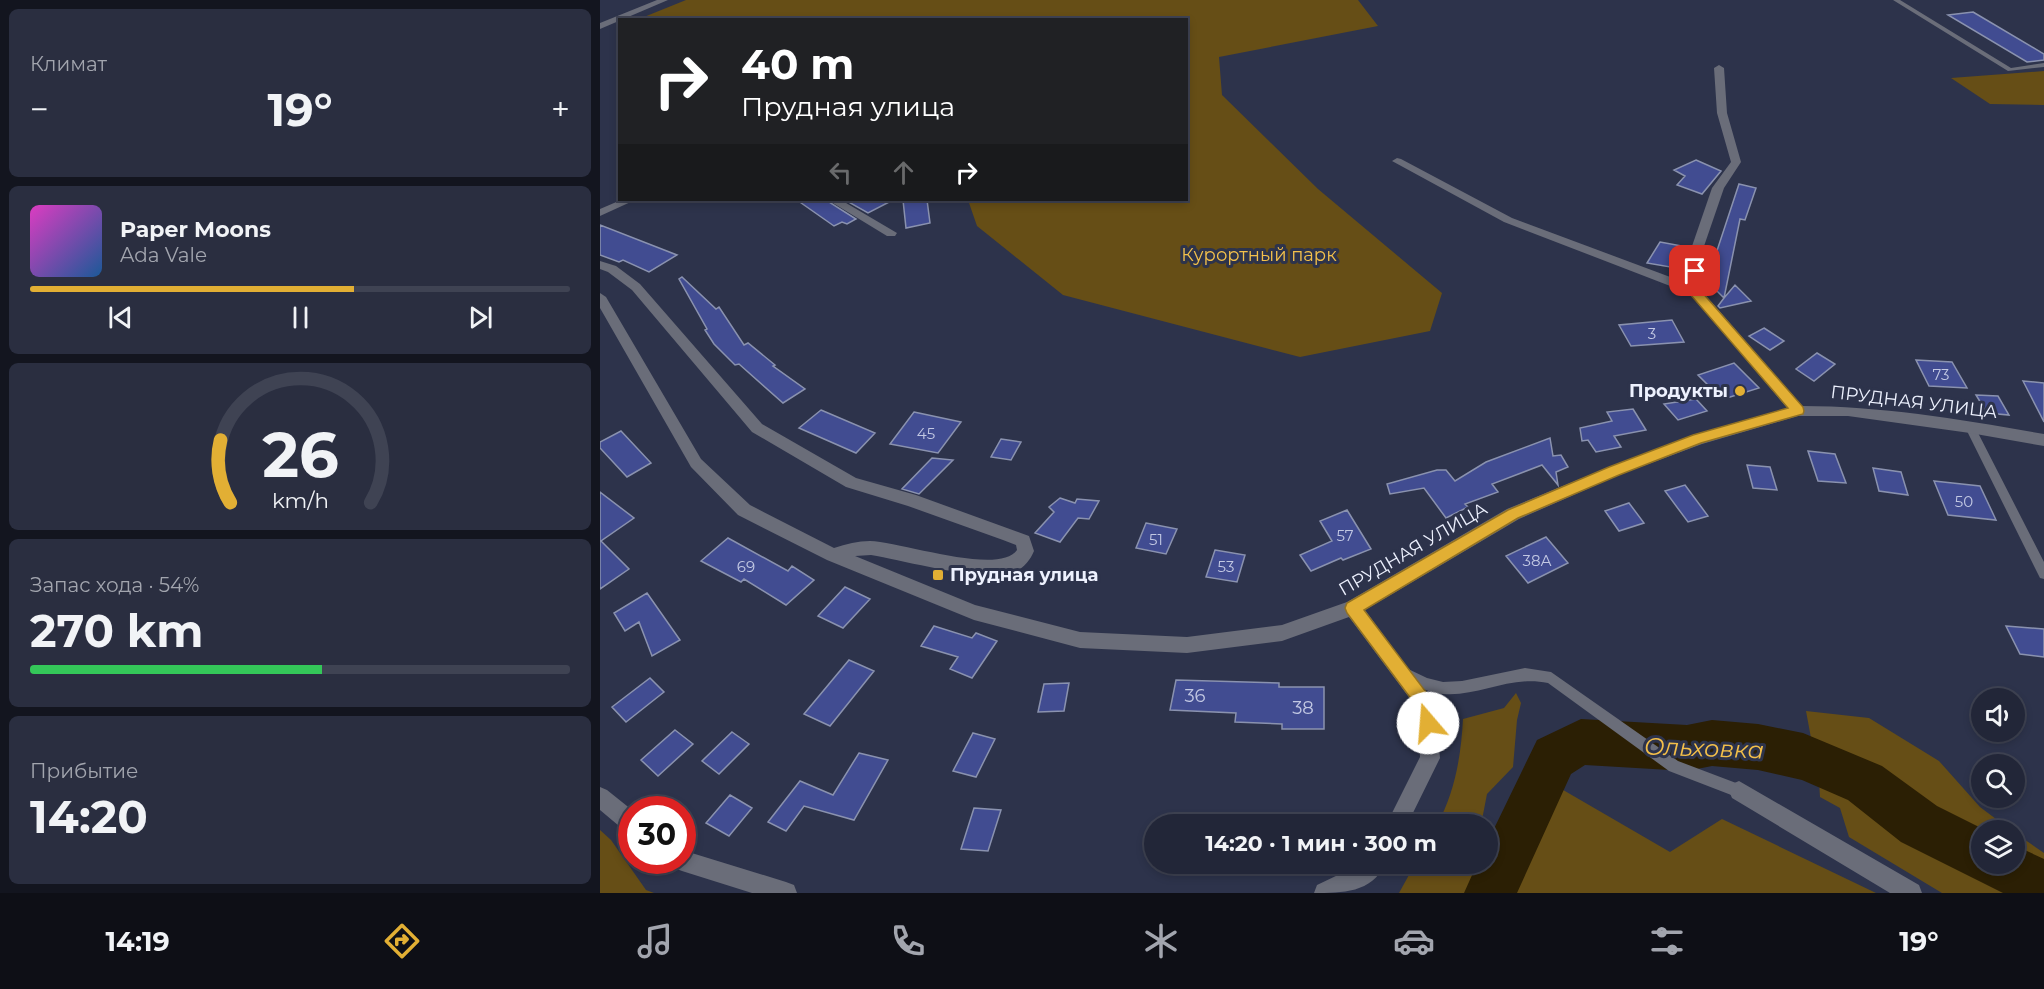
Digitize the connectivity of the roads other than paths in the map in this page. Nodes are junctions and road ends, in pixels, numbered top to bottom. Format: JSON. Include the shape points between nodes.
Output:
{"nodes":[{"id":1,"x":664,"y":0,"type":"edge"},
{"id":2,"x":1896,"y":0,"type":"edge"},
{"id":3,"x":620,"y":18,"type":"edge"},
{"id":4,"x":618,"y":19,"type":"edge"},
{"id":5,"x":600,"y":26,"type":"edge"},
{"id":6,"x":2044,"y":65,"type":"edge"},
{"id":7,"x":1719,"y":68,"type":"dead end"},
{"id":8,"x":1397,"y":161,"type":"dead end"},
{"id":9,"x":627,"y":201,"type":"edge"},
{"id":10,"x":836,"y":201,"type":"edge"},
{"id":11,"x":600,"y":213,"type":"edge"},
{"id":12,"x":891,"y":233,"type":"dead end"},
{"id":13,"x":600,"y":265,"type":"edge"},
{"id":14,"x":1695,"y":291,"type":"junction"},
{"id":15,"x":600,"y":297,"type":"edge"},
{"id":16,"x":1798,"y":411,"type":"junction"},
{"id":17,"x":1970,"y":427,"type":"junction"},
{"id":18,"x":2044,"y":440,"type":"edge"},
{"id":19,"x":833,"y":555,"type":"junction"},
{"id":20,"x":2044,"y":574,"type":"edge"},
{"id":21,"x":1353,"y":608,"type":"junction"},
{"id":22,"x":1401,"y":672,"type":"junction"},
{"id":23,"x":1739,"y":791,"type":"joint"},
{"id":24,"x":600,"y":797,"type":"edge"},
{"id":25,"x":618,"y":812,"type":"edge"},
{"id":26,"x":1402,"y":814,"type":"edge"},
{"id":27,"x":696,"y":864,"type":"edge"},
{"id":28,"x":1364,"y":874,"type":"edge"},
{"id":29,"x":786,"y":893,"type":"edge"},
{"id":30,"x":1325,"y":893,"type":"edge"},
{"id":31,"x":1911,"y":893,"type":"edge"}],
"edges":[{"from":1,"to":3,"type":"street"},
{"from":2,"to":6,"type":"lane","via":[[2010,70]]},
{"from":4,"to":5,"type":"street"},
{"from":7,"to":14,"type":"street","via":[[1722,113],[1736,162],[1718,188],[1696,252]]},
{"from":8,"to":14,"type":"street","via":[[1508,220]]},
{"from":9,"to":11,"type":"street"},
{"from":10,"to":12,"type":"street"},
{"from":13,"to":19,"type":"street","via":[[636,287],[757,428],[851,483],[1009,535],[1023,542],[1026,550],[1019,561],[1007,567],[985,568],[871,548]]},
{"from":14,"to":16,"type":"street"},
{"from":15,"to":19,"type":"street","name":"ПРУДНАЯ УЛИЦА","via":[[696,463],[744,510]]},
{"from":16,"to":17,"type":"street","name":"ПРУДНАЯ УЛИЦА","via":[[1848,411]]},
{"from":16,"to":21,"type":"street","name":"ПРУДНАЯ УЛИЦА","via":[[1698,439],[1513,514]]},
{"from":17,"to":18,"type":"street","name":"ПРУДНАЯ УЛИЦА"},
{"from":17,"to":20,"type":"lane"},
{"from":19,"to":21,"type":"street","name":"ПРУДНАЯ УЛИЦА","via":[[974,612],[1080,640],[1187,645],[1282,633]]},
{"from":21,"to":22,"type":"street"},
{"from":22,"to":23,"type":"lane","via":[[1447,688],[1517,673],[1551,678],[1674,766]]},
{"from":22,"to":26,"type":"street","via":[[1426,705],[1430,758]]},
{"from":23,"to":31,"type":"street"},
{"from":24,"to":25,"type":"street"},
{"from":27,"to":29,"type":"street"},
{"from":28,"to":30,"type":"street"}]}
